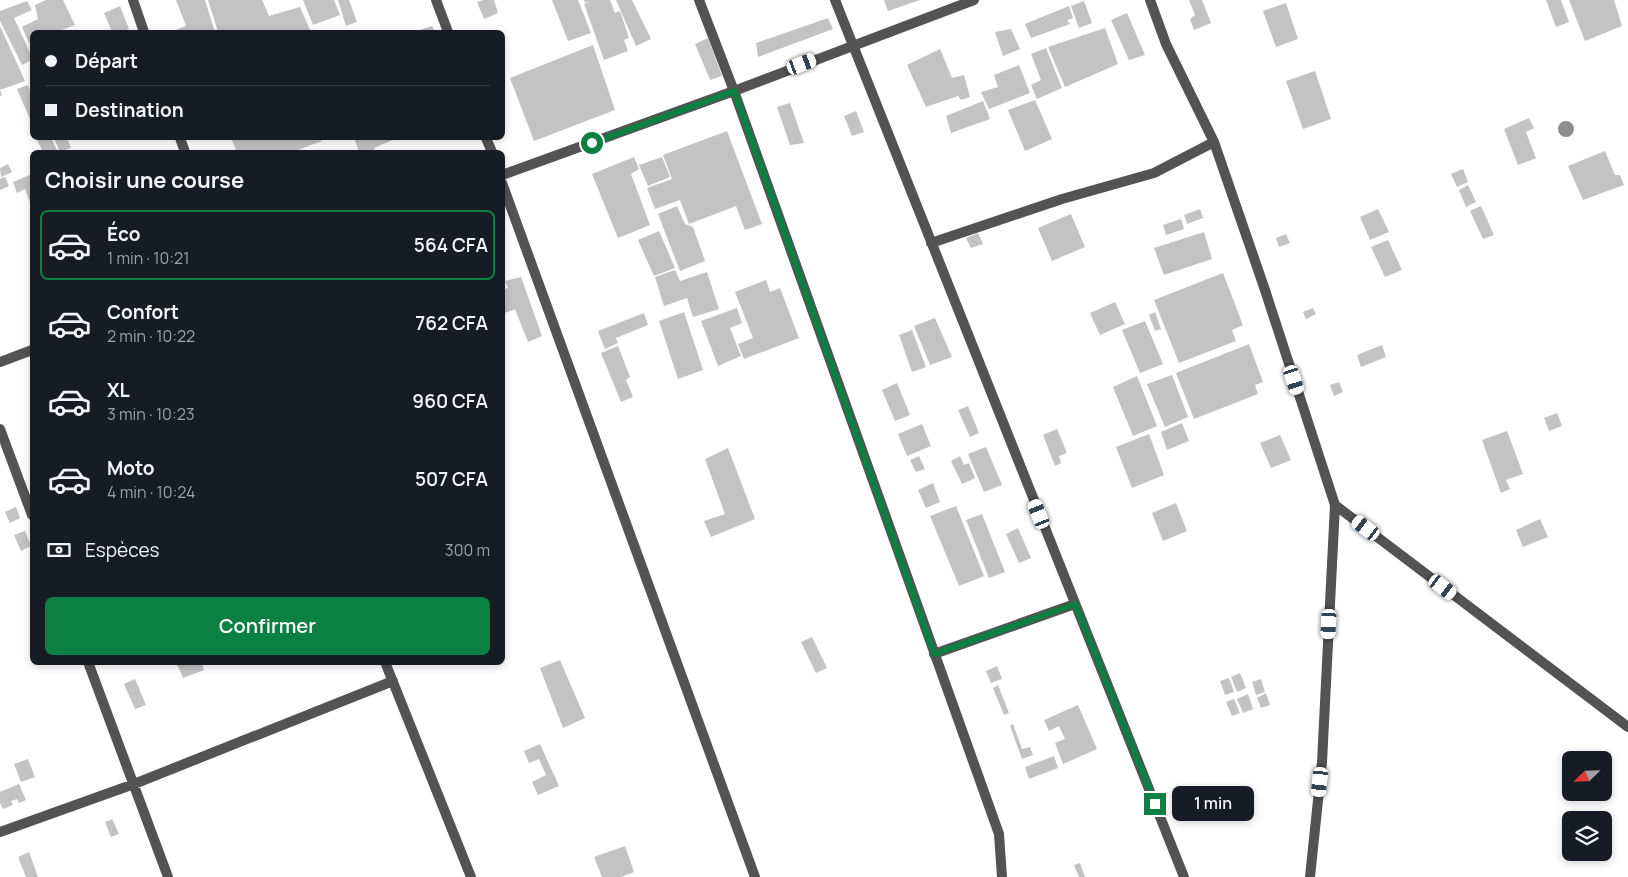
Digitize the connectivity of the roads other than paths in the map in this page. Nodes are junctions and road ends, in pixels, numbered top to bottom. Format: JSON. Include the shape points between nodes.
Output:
{"nodes":[{"id":1,"x":133,"y":0,"type":"edge"},
{"id":2,"x":436,"y":0,"type":"edge"},
{"id":3,"x":699,"y":0,"type":"edge"},
{"id":4,"x":834,"y":0,"type":"edge"},
{"id":5,"x":974,"y":0,"type":"edge"},
{"id":6,"x":1150,"y":0,"type":"edge"},
{"id":7,"x":143,"y":30,"type":"edge"},
{"id":8,"x":447,"y":30,"type":"edge"},
{"id":9,"x":852,"y":45,"type":"junction"},
{"id":10,"x":734,"y":91,"type":"junction"},
{"id":11,"x":1214,"y":142,"type":"junction"},
{"id":12,"x":505,"y":174,"type":"edge"},
{"id":13,"x":505,"y":191,"type":"edge"},
{"id":14,"x":931,"y":243,"type":"junction"},
{"id":15,"x":30,"y":351,"type":"edge"},
{"id":16,"x":0,"y":362,"type":"edge"},
{"id":17,"x":0,"y":429,"type":"edge"},
{"id":18,"x":1335,"y":505,"type":"junction"},
{"id":19,"x":30,"y":510,"type":"edge"},
{"id":20,"x":1075,"y":604,"type":"junction"},
{"id":21,"x":934,"y":654,"type":"junction"},
{"id":22,"x":89,"y":665,"type":"edge"},
{"id":23,"x":386,"y":665,"type":"edge"},
{"id":24,"x":393,"y":682,"type":"junction"},
{"id":25,"x":1628,"y":727,"type":"edge"},
{"id":26,"x":134,"y":784,"type":"junction"},
{"id":27,"x":0,"y":832,"type":"edge"},
{"id":28,"x":168,"y":877,"type":"edge"},
{"id":29,"x":471,"y":877,"type":"edge"},
{"id":30,"x":755,"y":877,"type":"edge"},
{"id":31,"x":1002,"y":877,"type":"edge"},
{"id":32,"x":1184,"y":877,"type":"edge"},
{"id":33,"x":1310,"y":877,"type":"edge"}],
"edges":[{"from":1,"to":7,"type":"street"},
{"from":2,"to":8,"type":"street"},
{"from":3,"to":10,"type":"street"},
{"from":4,"to":9,"type":"street"},
{"from":5,"to":9,"type":"street"},
{"from":6,"to":11,"type":"street","via":[[1166,44]]},
{"from":9,"to":10,"type":"street"},
{"from":9,"to":14,"type":"street"},
{"from":10,"to":12,"type":"street"},
{"from":10,"to":21,"type":"street"},
{"from":11,"to":14,"type":"street","via":[[1154,173],[1062,199]]},
{"from":11,"to":18,"type":"street"},
{"from":13,"to":30,"type":"street"},
{"from":14,"to":20,"type":"street"},
{"from":15,"to":16,"type":"street"},
{"from":17,"to":19,"type":"street"},
{"from":18,"to":25,"type":"street"},
{"from":18,"to":33,"type":"street","via":[[1322,762]]},
{"from":20,"to":21,"type":"street"},
{"from":20,"to":32,"type":"street"},
{"from":21,"to":31,"type":"street","via":[[999,834]]},
{"from":22,"to":26,"type":"street"},
{"from":23,"to":24,"type":"street"},
{"from":24,"to":26,"type":"street"},
{"from":24,"to":29,"type":"street"},
{"from":26,"to":27,"type":"street"},
{"from":26,"to":28,"type":"street"}]}
